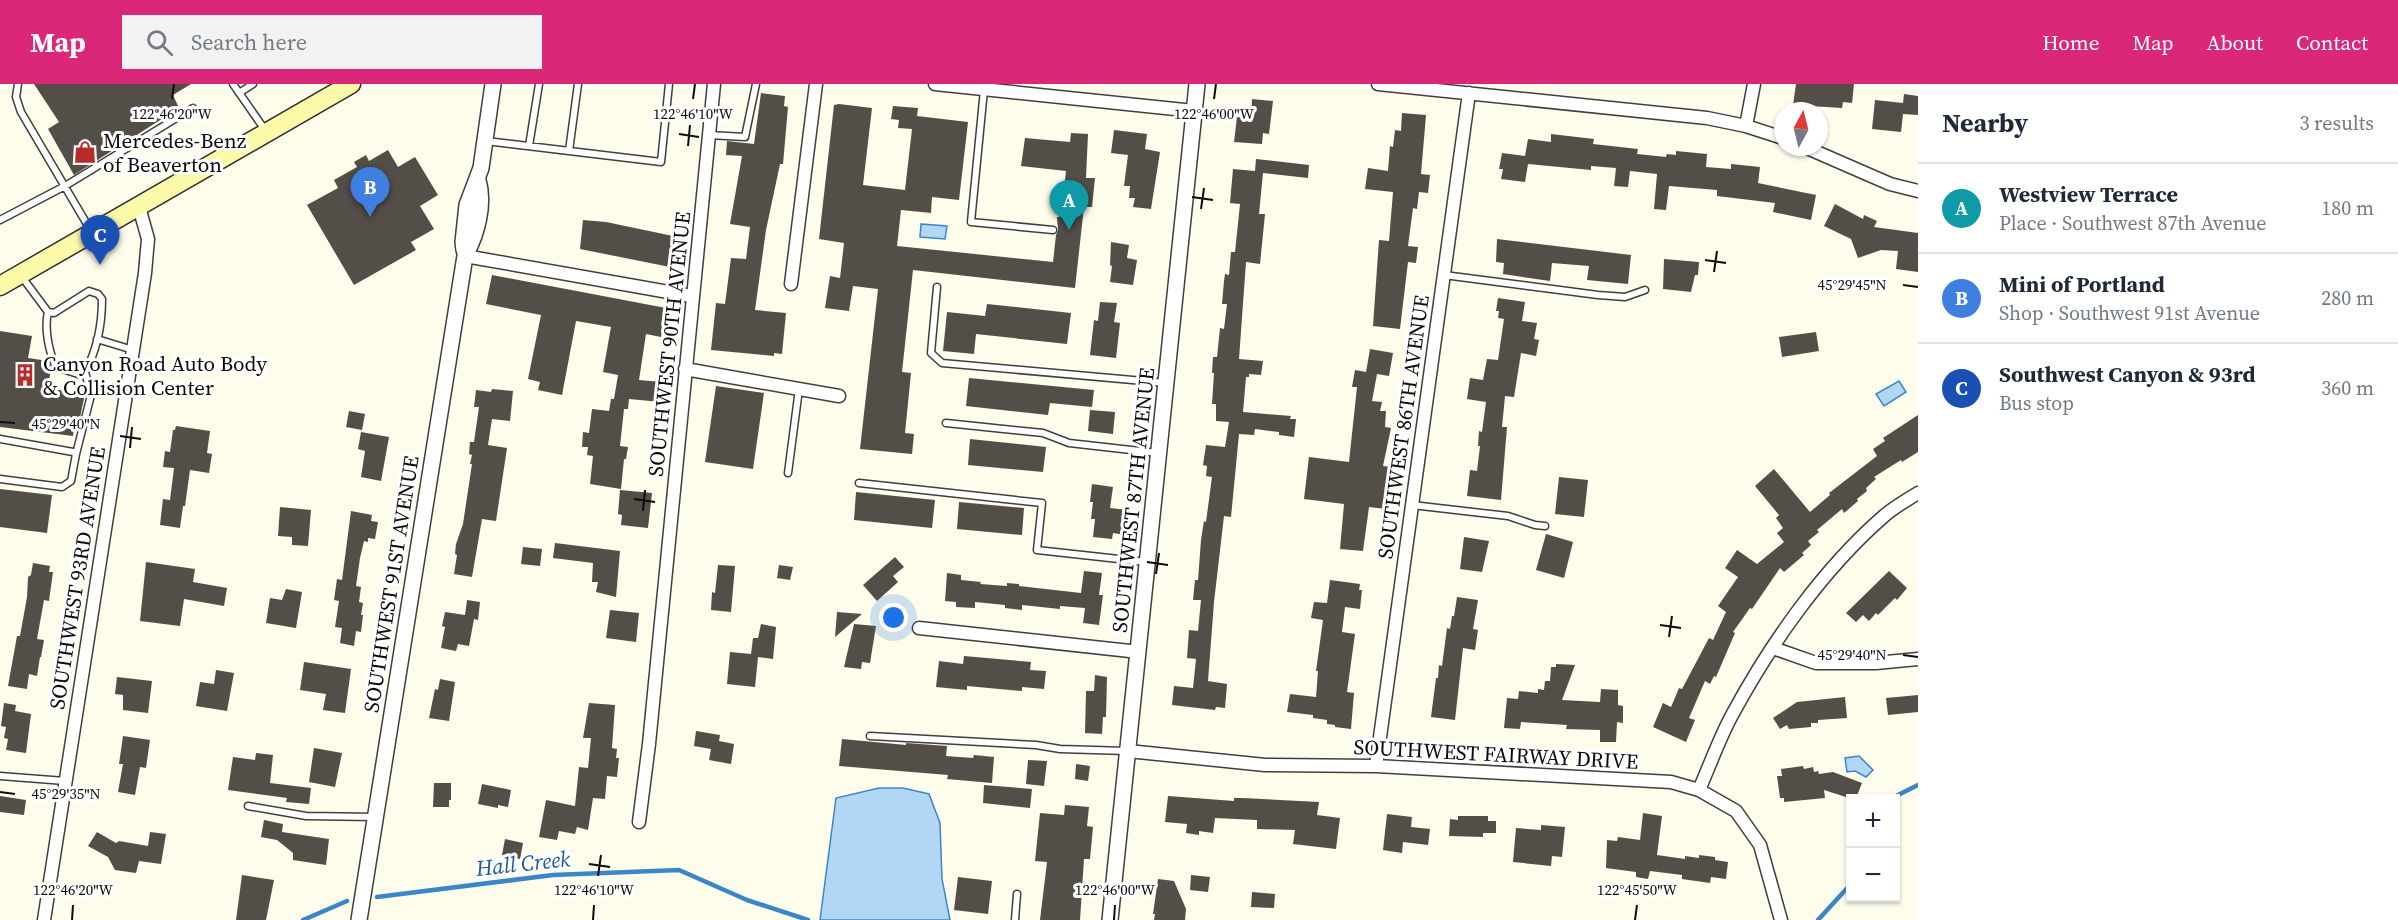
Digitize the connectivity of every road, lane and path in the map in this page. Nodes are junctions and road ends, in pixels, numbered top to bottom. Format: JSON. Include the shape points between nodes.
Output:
{"nodes":[{"id":1,"x":18,"y":84,"type":"edge"},
{"id":2,"x":233,"y":84,"type":"edge"},
{"id":3,"x":253,"y":84,"type":"edge"},
{"id":4,"x":351,"y":84,"type":"edge"},
{"id":5,"x":493,"y":84,"type":"edge"},
{"id":6,"x":539,"y":84,"type":"edge"},
{"id":7,"x":578,"y":84,"type":"edge"},
{"id":8,"x":669,"y":84,"type":"edge"},
{"id":9,"x":714,"y":84,"type":"edge"},
{"id":10,"x":756,"y":84,"type":"edge"},
{"id":11,"x":816,"y":84,"type":"edge"},
{"id":12,"x":934,"y":84,"type":"edge"},
{"id":13,"x":1197,"y":84,"type":"edge"},
{"id":14,"x":1378,"y":84,"type":"edge"},
{"id":15,"x":1754,"y":84,"type":"edge"},
{"id":16,"x":984,"y":89,"type":"junction"},
{"id":17,"x":239,"y":93,"type":"junction"},
{"id":18,"x":1469,"y":93,"type":"junction"},
{"id":19,"x":194,"y":108,"type":"dead end"},
{"id":20,"x":1194,"y":111,"type":"junction"},
{"id":21,"x":1746,"y":126,"type":"junction"},
{"id":22,"x":267,"y":133,"type":"junction"},
{"id":23,"x":709,"y":135,"type":"junction"},
{"id":24,"x":1774,"y":135,"type":"edge"},
{"id":25,"x":485,"y":141,"type":"junction"},
{"id":26,"x":529,"y":146,"type":"junction"},
{"id":27,"x":569,"y":151,"type":"junction"},
{"id":28,"x":1826,"y":156,"type":"edge"},
{"id":29,"x":65,"y":186,"type":"junction"},
{"id":30,"x":1918,"y":191,"type":"edge"},
{"id":31,"x":139,"y":207,"type":"junction"},
{"id":32,"x":0,"y":220,"type":"edge"},
{"id":33,"x":1053,"y":230,"type":"dead end"},
{"id":34,"x":93,"y":234,"type":"junction"},
{"id":35,"x":465,"y":256,"type":"junction"},
{"id":36,"x":21,"y":274,"type":"junction"},
{"id":37,"x":1444,"y":275,"type":"junction"},
{"id":38,"x":791,"y":284,"type":"dead end"},
{"id":39,"x":0,"y":286,"type":"edge"},
{"id":40,"x":937,"y":287,"type":"dead end"},
{"id":41,"x":1645,"y":290,"type":"dead end"},
{"id":42,"x":692,"y":296,"type":"junction"},
{"id":43,"x":48,"y":312,"type":"junction"},
{"id":44,"x":97,"y":339,"type":"junction"},
{"id":45,"x":133,"y":350,"type":"junction"},
{"id":46,"x":685,"y":369,"type":"junction"},
{"id":47,"x":85,"y":372,"type":"junction"},
{"id":48,"x":1167,"y":384,"type":"junction"},
{"id":49,"x":799,"y":389,"type":"junction"},
{"id":50,"x":839,"y":396,"type":"dead end"},
{"id":51,"x":946,"y":423,"type":"dead end"},
{"id":52,"x":0,"y":439,"type":"edge"},
{"id":53,"x":1160,"y":453,"type":"junction"},
{"id":54,"x":76,"y":454,"type":"junction"},
{"id":55,"x":788,"y":473,"type":"dead end"},
{"id":56,"x":0,"y":479,"type":"edge"},
{"id":57,"x":859,"y":483,"type":"dead end"},
{"id":58,"x":1918,"y":493,"type":"edge"},
{"id":59,"x":1412,"y":505,"type":"junction"},
{"id":60,"x":1545,"y":526,"type":"dead end"},
{"id":61,"x":1148,"y":562,"type":"junction"},
{"id":62,"x":919,"y":628,"type":"dead end"},
{"id":63,"x":1773,"y":648,"type":"junction"},
{"id":64,"x":1139,"y":652,"type":"junction"},
{"id":65,"x":1918,"y":659,"type":"edge"},
{"id":66,"x":870,"y":736,"type":"dead end"},
{"id":67,"x":1128,"y":751,"type":"junction"},
{"id":68,"x":1376,"y":766,"type":"junction"},
{"id":69,"x":0,"y":776,"type":"edge"},
{"id":70,"x":65,"y":781,"type":"junction"},
{"id":71,"x":1699,"y":790,"type":"junction"},
{"id":72,"x":248,"y":806,"type":"dead end"},
{"id":73,"x":375,"y":817,"type":"junction"},
{"id":74,"x":639,"y":822,"type":"dead end"},
{"id":75,"x":1017,"y":894,"type":"dead end"},
{"id":76,"x":44,"y":920,"type":"edge"},
{"id":77,"x":359,"y":920,"type":"edge"},
{"id":78,"x":1015,"y":920,"type":"edge"},
{"id":79,"x":1110,"y":920,"type":"edge"},
{"id":80,"x":1780,"y":920,"type":"edge"}],
"edges":[{"from":1,"to":29,"type":"lane","via":[[16,98],[21,112]]},
{"from":2,"to":17,"type":"lane"},
{"from":3,"to":17,"type":"lane"},
{"from":4,"to":22,"type":"main road"},
{"from":5,"to":25,"type":"street","name":"SOUTHWEST 91ST AVENUE"},
{"from":6,"to":26,"type":"lane"},
{"from":7,"to":27,"type":"lane"},
{"from":8,"to":27,"type":"lane","via":[[661,162]]},
{"from":9,"to":23,"type":"street","name":"SOUTHWEST 90TH AVENUE"},
{"from":10,"to":23,"type":"lane","via":[[745,137]]},
{"from":11,"to":38,"type":"street"},
{"from":12,"to":16,"type":"street"},
{"from":13,"to":20,"type":"street","name":"SOUTHWEST 87TH AVENUE"},
{"from":14,"to":18,"type":"street"},
{"from":15,"to":21,"type":"street"},
{"from":16,"to":20,"type":"street"},
{"from":16,"to":33,"type":"lane","via":[[971,222]]},
{"from":17,"to":22,"type":"lane"},
{"from":18,"to":21,"type":"street","via":[[1707,118]]},
{"from":18,"to":37,"type":"street","name":"SOUTHWEST 86TH AVENUE"},
{"from":19,"to":29,"type":"lane"},
{"from":20,"to":48,"type":"street","name":"SOUTHWEST 87TH AVENUE"},
{"from":21,"to":24,"type":"street"},
{"from":22,"to":31,"type":"main road"},
{"from":23,"to":42,"type":"street","name":"SOUTHWEST 90TH AVENUE"},
{"from":25,"to":26,"type":"lane"},
{"from":25,"to":35,"type":"street","name":"SOUTHWEST 91ST AVENUE","via":[[478,180],[467,205]]},
{"from":26,"to":27,"type":"lane"},
{"from":28,"to":30,"type":"street","via":[[1890,184]]},
{"from":29,"to":32,"type":"lane"},
{"from":29,"to":34,"type":"lane"},
{"from":31,"to":34,"type":"main road"},
{"from":31,"to":45,"type":"street","name":"SOUTHWEST 93RD AVENUE","via":[[148,239]]},
{"from":34,"to":36,"type":"main road"},
{"from":35,"to":42,"type":"street"},
{"from":35,"to":73,"type":"street","name":"SOUTHWEST 91ST AVENUE"},
{"from":36,"to":39,"type":"main road"},
{"from":36,"to":43,"type":"lane"},
{"from":37,"to":41,"type":"lane","via":[[1598,295],[1625,297]]},
{"from":37,"to":59,"type":"street","name":"SOUTHWEST 86TH AVENUE"},
{"from":40,"to":48,"type":"lane","via":[[931,353],[942,363]]},
{"from":42,"to":46,"type":"street","name":"SOUTHWEST 90TH AVENUE"},
{"from":43,"to":44,"type":"lane","via":[[89,291],[98,294],[102,302]]},
{"from":43,"to":47,"type":"lane","via":[[50,348],[56,368]]},
{"from":44,"to":45,"type":"lane"},
{"from":44,"to":47,"type":"lane"},
{"from":45,"to":70,"type":"street","name":"SOUTHWEST 93RD AVENUE"},
{"from":46,"to":49,"type":"street"},
{"from":46,"to":74,"type":"street","name":"SOUTHWEST 90TH AVENUE"},
{"from":47,"to":54,"type":"lane","via":[[91,395]]},
{"from":48,"to":53,"type":"street","name":"SOUTHWEST 87TH AVENUE"},
{"from":49,"to":50,"type":"street"},
{"from":49,"to":55,"type":"lane"},
{"from":51,"to":53,"type":"lane","via":[[1043,433],[1069,442]]},
{"from":52,"to":54,"type":"lane"},
{"from":53,"to":61,"type":"street","name":"SOUTHWEST 87TH AVENUE"},
{"from":54,"to":56,"type":"lane","via":[[71,481],[62,487]]},
{"from":57,"to":61,"type":"lane","via":[[1042,503],[1036,550]]},
{"from":58,"to":63,"type":"street","via":[[1886,514],[1849,548]]},
{"from":59,"to":60,"type":"lane","via":[[1508,516]]},
{"from":59,"to":68,"type":"street","name":"SOUTHWEST 86TH AVENUE"},
{"from":61,"to":64,"type":"street","name":"SOUTHWEST 87TH AVENUE"},
{"from":62,"to":64,"type":"street"},
{"from":63,"to":65,"type":"street","via":[[1815,663]]},
{"from":63,"to":71,"type":"street","via":[[1732,715]]},
{"from":64,"to":67,"type":"street","name":"SOUTHWEST 87TH AVENUE"},
{"from":66,"to":67,"type":"lane"},
{"from":67,"to":68,"type":"street","name":"SOUTHWEST FAIRWAY DRIVE","via":[[1265,765]]},
{"from":67,"to":79,"type":"street","name":"SOUTHWEST 87TH AVENUE"},
{"from":68,"to":71,"type":"street","name":"SOUTHWEST FAIRWAY DRIVE","via":[[1671,782]]},
{"from":69,"to":70,"type":"lane"},
{"from":70,"to":76,"type":"street","name":"SOUTHWEST 93RD AVENUE"},
{"from":71,"to":80,"type":"street","name":"SOUTHWEST FAIRWAY DRIVE","via":[[1736,811],[1760,845]]},
{"from":72,"to":73,"type":"lane","via":[[306,816]]},
{"from":73,"to":77,"type":"street","name":"SOUTHWEST 91ST AVENUE"},
{"from":75,"to":78,"type":"lane"}]}
